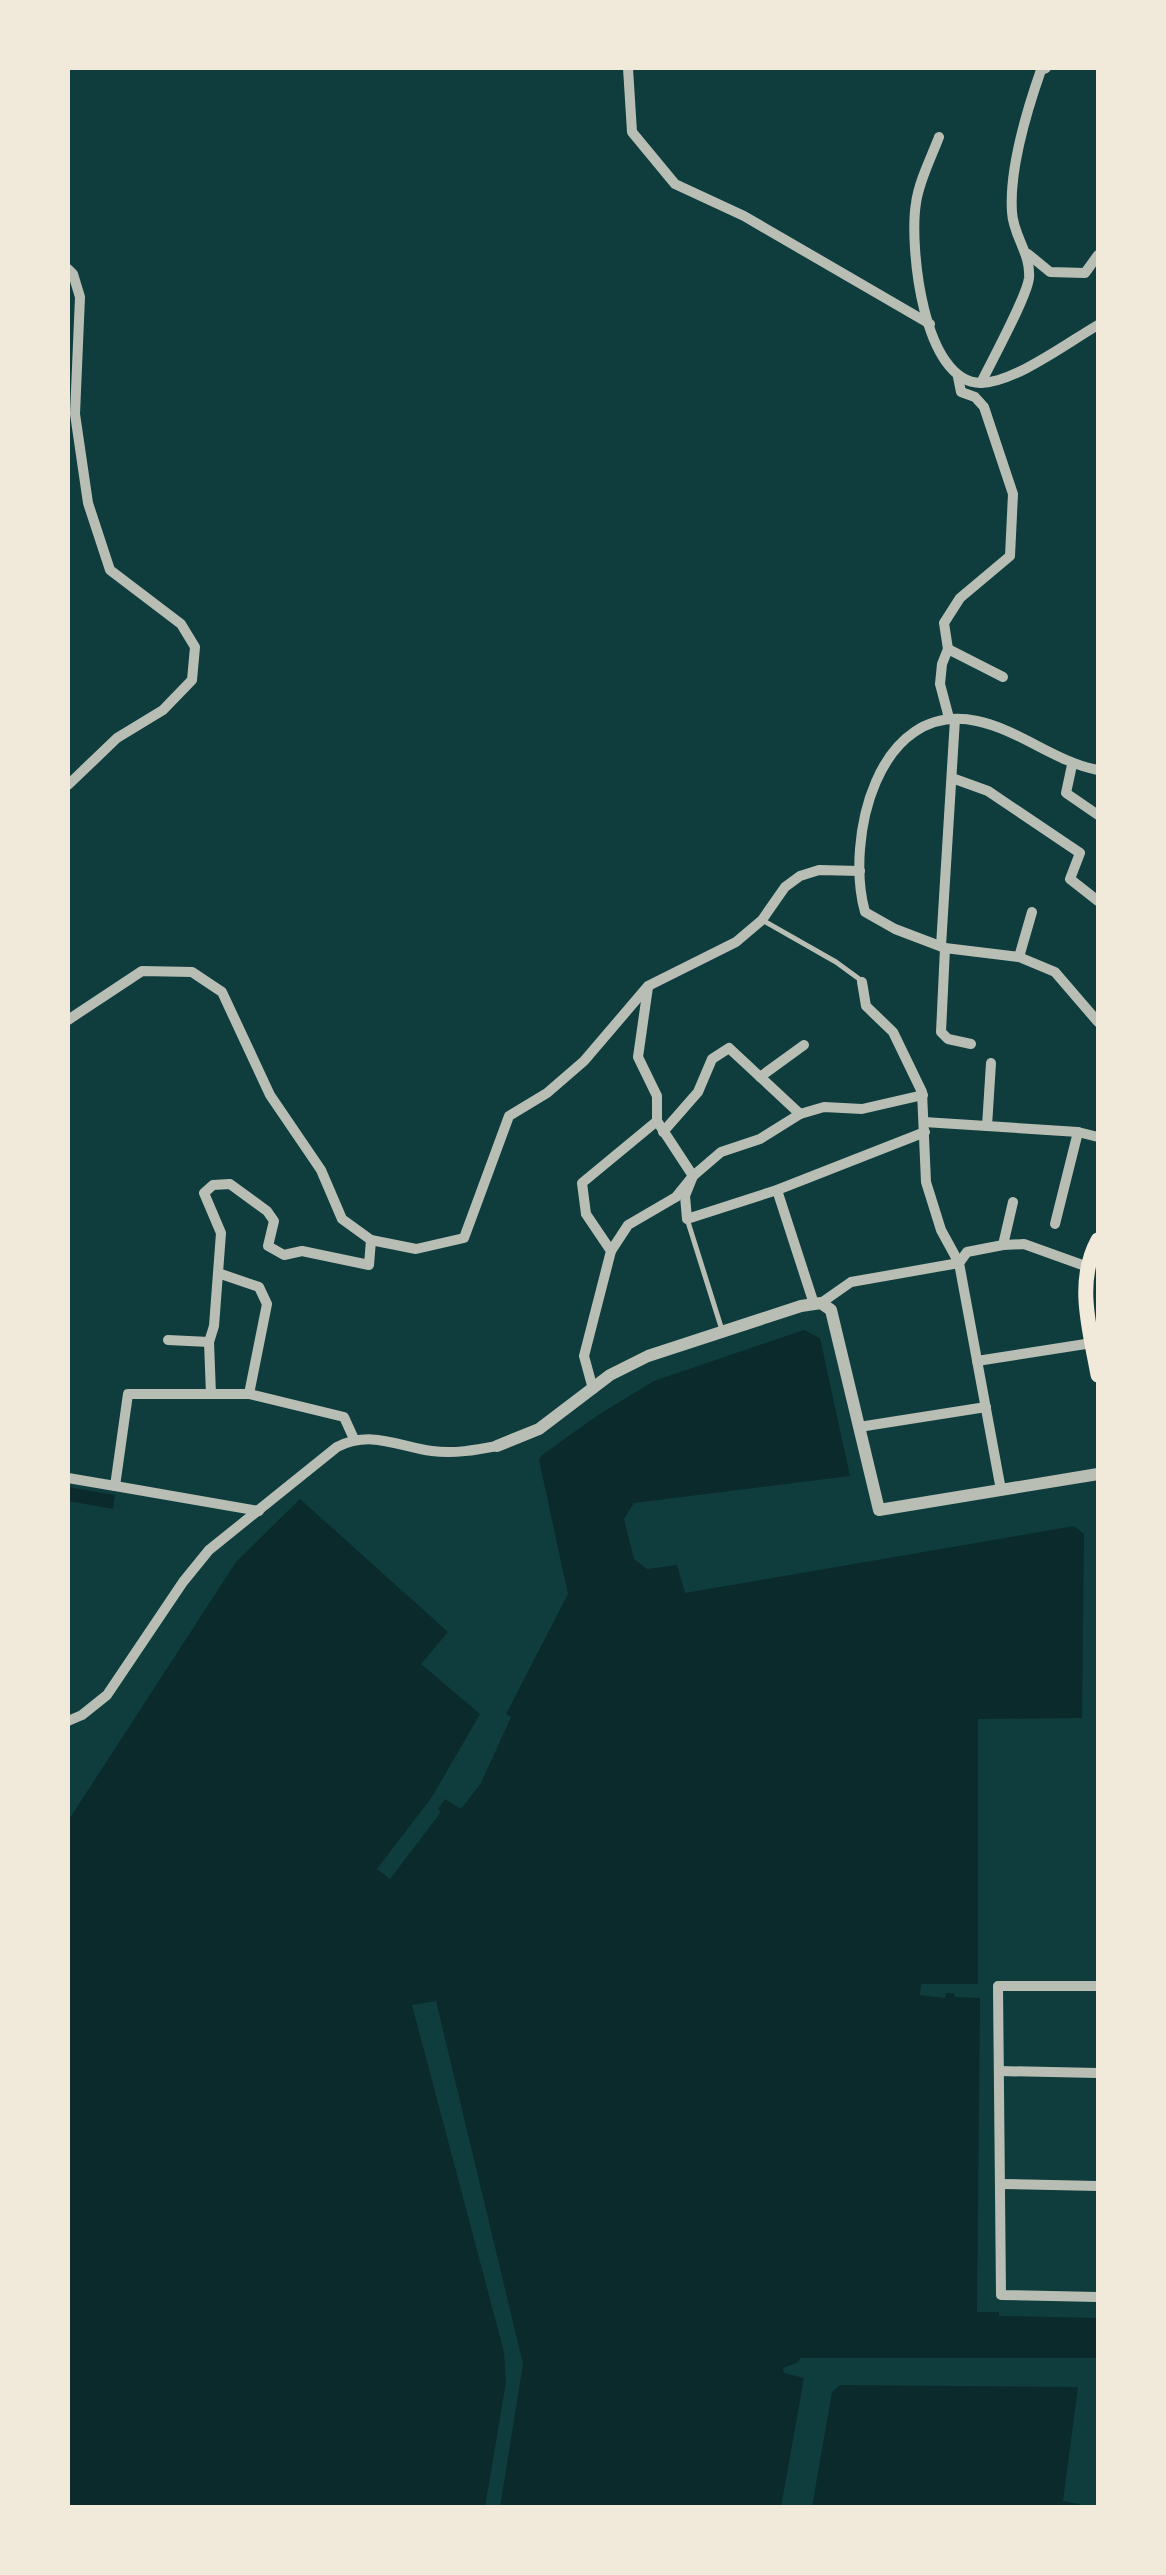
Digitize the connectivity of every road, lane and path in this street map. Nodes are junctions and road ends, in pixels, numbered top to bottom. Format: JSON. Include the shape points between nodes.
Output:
{"nodes":[{"id":1,"x":628,"y":68,"type":"edge"},
{"id":2,"x":1046,"y":68,"type":"edge"},
{"id":3,"x":939,"y":137,"type":"dead end"},
{"id":4,"x":1028,"y":254,"type":"junction"},
{"id":5,"x":1098,"y":255,"type":"edge"},
{"id":6,"x":68,"y":269,"type":"edge"},
{"id":7,"x":930,"y":324,"type":"junction"},
{"id":8,"x":1098,"y":325,"type":"edge"},
{"id":9,"x":958,"y":377,"type":"junction"},
{"id":10,"x":981,"y":383,"type":"junction"},
{"id":11,"x":948,"y":649,"type":"junction"},
{"id":12,"x":1003,"y":677,"type":"dead end"},
{"id":13,"x":952,"y":718,"type":"junction"},
{"id":14,"x":1072,"y":765,"type":"junction"},
{"id":15,"x":1098,"y":770,"type":"edge"},
{"id":16,"x":952,"y":778,"type":"junction"},
{"id":17,"x":68,"y":785,"type":"edge"},
{"id":18,"x":1098,"y":815,"type":"edge"},
{"id":19,"x":860,"y":871,"type":"junction"},
{"id":20,"x":1098,"y":900,"type":"edge"},
{"id":21,"x":1032,"y":912,"type":"dead end"},
{"id":22,"x":762,"y":920,"type":"junction"},
{"id":23,"x":943,"y":947,"type":"junction"},
{"id":24,"x":1019,"y":957,"type":"junction"},
{"id":25,"x":862,"y":982,"type":"joint"},
{"id":26,"x":648,"y":986,"type":"junction"},
{"id":27,"x":68,"y":1020,"type":"edge"},
{"id":28,"x":1098,"y":1022,"type":"edge"},
{"id":29,"x":972,"y":1044,"type":"dead end"},
{"id":30,"x":804,"y":1045,"type":"dead end"},
{"id":31,"x":991,"y":1063,"type":"dead end"},
{"id":32,"x":760,"y":1077,"type":"junction"},
{"id":33,"x":923,"y":1095,"type":"junction"},
{"id":34,"x":800,"y":1114,"type":"junction"},
{"id":35,"x":660,"y":1126,"type":"junction"},
{"id":36,"x":987,"y":1126,"type":"junction"},
{"id":37,"x":924,"y":1127,"type":"junction"},
{"id":38,"x":1078,"y":1132,"type":"junction"},
{"id":39,"x":1098,"y":1137,"type":"edge"},
{"id":40,"x":693,"y":1176,"type":"junction"},
{"id":41,"x":777,"y":1190,"type":"junction"},
{"id":42,"x":1013,"y":1202,"type":"dead end"},
{"id":43,"x":687,"y":1219,"type":"junction"},
{"id":44,"x":1055,"y":1224,"type":"dead end"},
{"id":45,"x":371,"y":1240,"type":"junction"},
{"id":46,"x":1098,"y":1240,"type":"edge"},
{"id":47,"x":1003,"y":1245,"type":"junction"},
{"id":48,"x":610,"y":1252,"type":"junction"},
{"id":49,"x":958,"y":1262,"type":"junction"},
{"id":50,"x":1088,"y":1266,"type":"junction"},
{"id":51,"x":218,"y":1273,"type":"junction"},
{"id":52,"x":818,"y":1304,"type":"junction"},
{"id":53,"x":723,"y":1332,"type":"junction"},
{"id":54,"x":1094,"y":1333,"type":"edge"},
{"id":55,"x":168,"y":1340,"type":"dead end"},
{"id":56,"x":208,"y":1342,"type":"junction"},
{"id":57,"x":977,"y":1361,"type":"junction"},
{"id":58,"x":1098,"y":1375,"type":"edge"},
{"id":59,"x":593,"y":1389,"type":"junction"},
{"id":60,"x":211,"y":1394,"type":"junction"},
{"id":61,"x":249,"y":1394,"type":"junction"},
{"id":62,"x":986,"y":1408,"type":"junction"},
{"id":63,"x":859,"y":1428,"type":"junction"},
{"id":64,"x":354,"y":1439,"type":"junction"},
{"id":65,"x":498,"y":1446,"type":"joint"},
{"id":66,"x":1098,"y":1474,"type":"edge"},
{"id":67,"x":68,"y":1478,"type":"edge"},
{"id":68,"x":115,"y":1486,"type":"junction"},
{"id":69,"x":1001,"y":1490,"type":"junction"},
{"id":70,"x":258,"y":1511,"type":"junction"},
{"id":71,"x":68,"y":1721,"type":"edge"},
{"id":72,"x":1098,"y":1986,"type":"edge"},
{"id":73,"x":999,"y":2071,"type":"junction"},
{"id":74,"x":1098,"y":2073,"type":"edge"},
{"id":75,"x":1000,"y":2184,"type":"junction"},
{"id":76,"x":1098,"y":2186,"type":"edge"},
{"id":77,"x":1098,"y":2297,"type":"edge"}],
"edges":[{"from":1,"to":7,"type":"street","via":[[632,132],[675,184],[744,216]]},
{"from":2,"to":4,"type":"street","via":[[1029,104],[1014,182],[1012,216]]},
{"from":3,"to":7,"type":"street","via":[[916,199],[912,246]]},
{"from":4,"to":5,"type":"street","via":[[1050,272],[1085,273]]},
{"from":4,"to":10,"type":"street","via":[[1029,282]]},
{"from":6,"to":17,"type":"street","via":[[80,297],[75,414],[88,503],[110,570],[181,624],[195,647],[192,680]]},
{"from":7,"to":9,"type":"street","via":[[935,348]]},
{"from":8,"to":10,"type":"street","via":[[1007,377]]},
{"from":9,"to":10,"type":"street"},
{"from":9,"to":11,"type":"street","via":[[961,392],[984,407],[1013,494],[1010,556],[960,598],[944,624]]},
{"from":11,"to":12,"type":"street"},
{"from":11,"to":13,"type":"street","via":[[940,684]]},
{"from":13,"to":14,"type":"street","via":[[979,721]]},
{"from":13,"to":16,"type":"street"},
{"from":13,"to":19,"type":"street","via":[[920,727],[893,747],[874,782]]},
{"from":14,"to":15,"type":"street"},
{"from":14,"to":18,"type":"street","via":[[1066,793]]},
{"from":16,"to":20,"type":"street","via":[[988,791],[1080,854],[1070,879]]},
{"from":16,"to":23,"type":"street"},
{"from":19,"to":22,"type":"street","via":[[800,876]]},
{"from":19,"to":23,"type":"street","via":[[865,912]]},
{"from":21,"to":24,"type":"street"},
{"from":22,"to":25,"type":"lane"},
{"from":22,"to":26,"type":"street","via":[[736,942]]},
{"from":23,"to":24,"type":"street"},
{"from":23,"to":29,"type":"street","via":[[941,1032]]},
{"from":24,"to":28,"type":"street","via":[[1055,972]]},
{"from":25,"to":33,"type":"street","via":[[866,1006],[892,1032]]},
{"from":26,"to":35,"type":"street","via":[[638,1058],[657,1096]]},
{"from":26,"to":45,"type":"street","via":[[584,1061],[509,1116],[464,1238],[416,1249]]},
{"from":27,"to":45,"type":"street","via":[[142,970],[192,972],[222,992],[270,1095],[321,1170],[342,1219]]},
{"from":30,"to":32,"type":"street"},
{"from":31,"to":36,"type":"street"},
{"from":32,"to":34,"type":"street"},
{"from":32,"to":35,"type":"street","via":[[729,1048],[712,1059],[698,1092]]},
{"from":33,"to":34,"type":"street"},
{"from":33,"to":37,"type":"street"},
{"from":34,"to":40,"type":"street","via":[[721,1152]]},
{"from":35,"to":40,"type":"street"},
{"from":35,"to":48,"type":"street","via":[[582,1183],[586,1214]]},
{"from":36,"to":37,"type":"street"},
{"from":36,"to":38,"type":"street"},
{"from":37,"to":41,"type":"street"},
{"from":37,"to":49,"type":"street","via":[[926,1182]]},
{"from":38,"to":39,"type":"street"},
{"from":38,"to":44,"type":"street"},
{"from":40,"to":43,"type":"street","via":[[685,1196]]},
{"from":40,"to":48,"type":"street","via":[[676,1197],[628,1225]]},
{"from":41,"to":43,"type":"street"},
{"from":41,"to":52,"type":"street"},
{"from":42,"to":47,"type":"street"},
{"from":43,"to":53,"type":"lane"},
{"from":45,"to":51,"type":"street","via":[[369,1264],[302,1252],[284,1256],[268,1246],[274,1221],[267,1211],[230,1184],[213,1185],[204,1193],[221,1233]]},
{"from":46,"to":50,"type":"main road"},
{"from":47,"to":49,"type":"street","via":[[967,1252]]},
{"from":47,"to":50,"type":"street","via":[[1024,1244]]},
{"from":48,"to":59,"type":"street","via":[[584,1356]]},
{"from":49,"to":52,"type":"street","via":[[851,1282]]},
{"from":49,"to":57,"type":"street"},
{"from":50,"to":54,"type":"main road","via":[[1084,1292]]},
{"from":51,"to":56,"type":"street"},
{"from":51,"to":61,"type":"street","via":[[259,1286],[266,1304]]},
{"from":52,"to":53,"type":"street"},
{"from":52,"to":63,"type":"street","via":[[831,1310]]},
{"from":53,"to":59,"type":"street","via":[[648,1356]]},
{"from":54,"to":57,"type":"street"},
{"from":54,"to":58,"type":"main road"},
{"from":55,"to":56,"type":"street"},
{"from":56,"to":60,"type":"street"},
{"from":57,"to":62,"type":"street"},
{"from":59,"to":65,"type":"street","via":[[539,1429]]},
{"from":60,"to":61,"type":"street"},
{"from":60,"to":68,"type":"street","via":[[128,1394]]},
{"from":61,"to":64,"type":"street","via":[[344,1417]]},
{"from":62,"to":63,"type":"street"},
{"from":62,"to":69,"type":"street"},
{"from":63,"to":69,"type":"street","via":[[879,1510]]},
{"from":64,"to":65,"type":"street","via":[[434,1451]]},
{"from":64,"to":70,"type":"street"},
{"from":66,"to":69,"type":"street"},
{"from":67,"to":68,"type":"street"},
{"from":68,"to":70,"type":"street"},
{"from":70,"to":71,"type":"street","via":[[182,1582],[107,1695]]},
{"from":72,"to":73,"type":"street","via":[[998,1986]]},
{"from":73,"to":74,"type":"street"},
{"from":73,"to":75,"type":"street"},
{"from":75,"to":76,"type":"street"},
{"from":75,"to":77,"type":"street","via":[[1001,2295]]}]}
